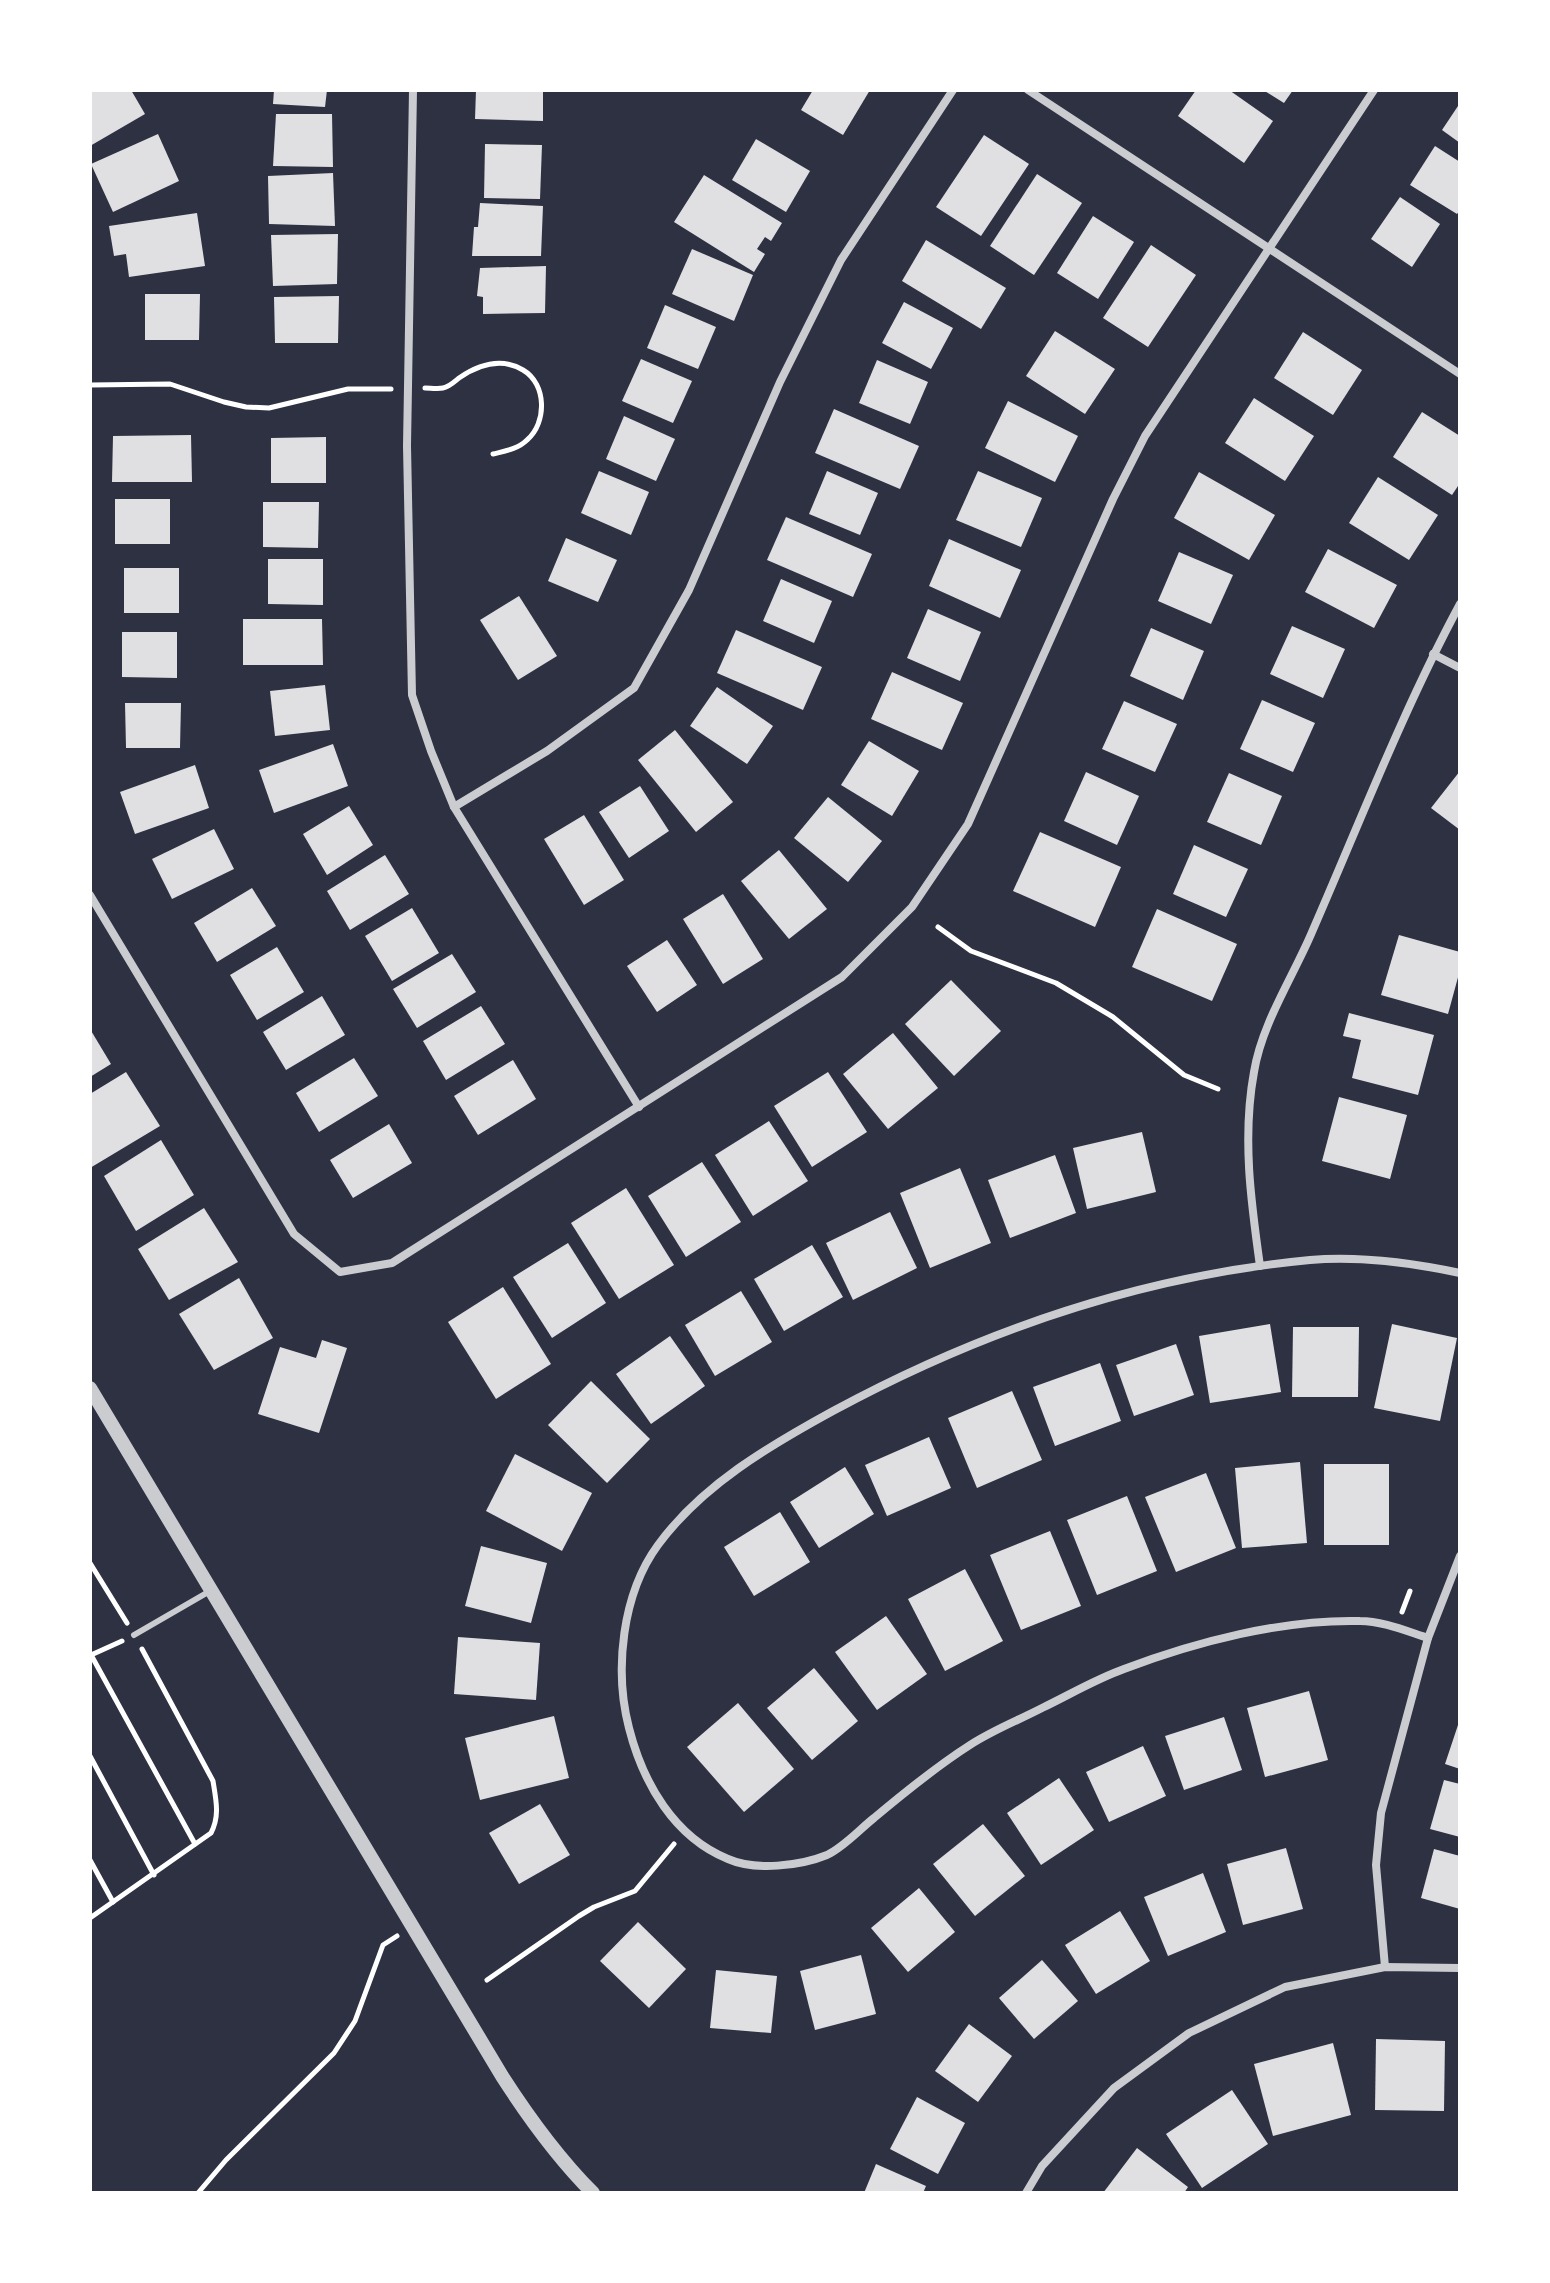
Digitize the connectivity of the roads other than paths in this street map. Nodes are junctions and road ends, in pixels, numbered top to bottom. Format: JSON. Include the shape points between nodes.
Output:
{"nodes":[{"id":1,"x":413,"y":90,"type":"edge"},
{"id":2,"x":953,"y":90,"type":"edge"},
{"id":3,"x":1028,"y":90,"type":"edge"},
{"id":4,"x":1374,"y":90,"type":"edge"},
{"id":5,"x":1268,"y":250,"type":"junction"},
{"id":6,"x":1460,"y":374,"type":"edge"},
{"id":7,"x":1460,"y":604,"type":"edge"},
{"id":8,"x":1433,"y":654,"type":"junction"},
{"id":9,"x":1460,"y":668,"type":"edge"},
{"id":10,"x":454,"y":807,"type":"junction"},
{"id":11,"x":90,"y":895,"type":"edge"},
{"id":12,"x":639,"y":1107,"type":"junction"},
{"id":13,"x":1260,"y":1266,"type":"junction"},
{"id":14,"x":1460,"y":1273,"type":"edge"},
{"id":15,"x":90,"y":1388,"type":"edge"},
{"id":16,"x":1460,"y":1556,"type":"edge"},
{"id":17,"x":211,"y":1591,"type":"junction"},
{"id":18,"x":134,"y":1635,"type":"road end"},
{"id":19,"x":1428,"y":1638,"type":"junction"},
{"id":20,"x":1385,"y":1967,"type":"junction"},
{"id":21,"x":1460,"y":1968,"type":"edge"},
{"id":22,"x":593,"y":2193,"type":"edge"},
{"id":23,"x":1026,"y":2193,"type":"edge"}],
"edges":[{"from":1,"to":10,"type":"street","via":[[407,446],[412,695]]},
{"from":2,"to":10,"type":"street","via":[[841,260],[780,382],[689,590],[634,688],[547,751]]},
{"from":3,"to":5,"type":"street"},
{"from":4,"to":5,"type":"street"},
{"from":5,"to":6,"type":"street"},
{"from":5,"to":12,"type":"street","via":[[1145,436],[968,824],[912,907],[842,977]]},
{"from":7,"to":8,"type":"street"},
{"from":8,"to":9,"type":"street"},
{"from":8,"to":13,"type":"street","via":[[1270,1022],[1254,1070],[1247,1146]]},
{"from":10,"to":12,"type":"street"},
{"from":11,"to":12,"type":"street","via":[[294,1234],[340,1272],[392,1263]]},
{"from":13,"to":14,"type":"street","via":[[1317,1259]]},
{"from":13,"to":19,"type":"street","via":[[1158,1285],[1059,1312],[959,1350],[787,1436],[718,1484],[655,1549],[626,1624],[620,1667],[624,1708],[651,1787],[682,1832],[731,1861],[784,1867],[830,1854],[973,1743],[1121,1670],[1212,1641],[1307,1622],[1366,1620]]},
{"from":15,"to":17,"type":"street"},
{"from":16,"to":19,"type":"street"},
{"from":17,"to":18,"type":"lane"},
{"from":17,"to":22,"type":"street","via":[[502,2076],[566,2166]]},
{"from":19,"to":20,"type":"street","via":[[1381,1813],[1376,1865]]},
{"from":20,"to":21,"type":"street"},
{"from":20,"to":23,"type":"street","via":[[1285,1987],[1189,2033],[1114,2088],[1042,2166]]}]}
